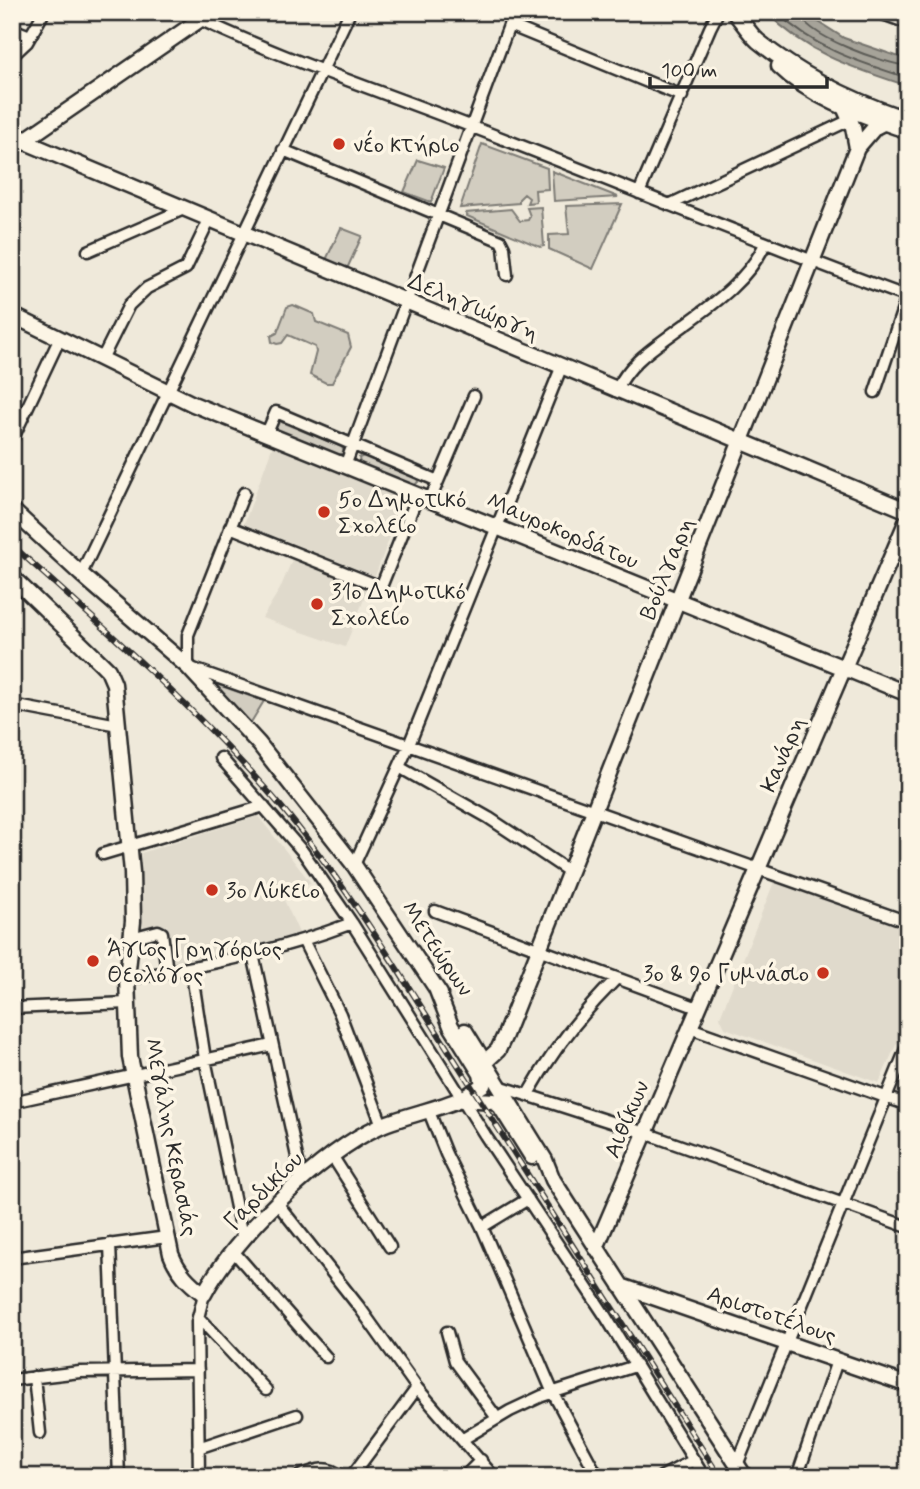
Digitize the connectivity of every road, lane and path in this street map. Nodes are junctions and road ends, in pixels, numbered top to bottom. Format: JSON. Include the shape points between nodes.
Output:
{"nodes":[{"id":1,"x":44,"y":12,"type":"edge"},
{"id":2,"x":185,"y":12,"type":"edge"},
{"id":3,"x":350,"y":12,"type":"edge"},
{"id":4,"x":514,"y":12,"type":"edge"},
{"id":5,"x":719,"y":12,"type":"edge"},
{"id":6,"x":734,"y":12,"type":"edge"},
{"id":7,"x":883,"y":12,"type":"edge"},
{"id":8,"x":206,"y":16,"type":"edge"},
{"id":9,"x":908,"y":21,"type":"edge"},
{"id":10,"x":509,"y":25,"type":"junction"},
{"id":11,"x":12,"y":29,"type":"edge"},
{"id":12,"x":30,"y":36,"type":"junction"},
{"id":13,"x":758,"y":41,"type":"junction"},
{"id":14,"x":12,"y":56,"type":"edge"},
{"id":15,"x":323,"y":69,"type":"junction"},
{"id":16,"x":682,"y":96,"type":"junction"},
{"id":17,"x":847,"y":113,"type":"junction"},
{"id":18,"x":901,"y":117,"type":"edge"},
{"id":19,"x":471,"y":126,"type":"junction"},
{"id":20,"x":908,"y":131,"type":"edge"},
{"id":21,"x":18,"y":145,"type":"edge"},
{"id":22,"x":857,"y":148,"type":"junction"},
{"id":23,"x":283,"y":150,"type":"junction"},
{"id":24,"x":639,"y":193,"type":"junction"},
{"id":25,"x":669,"y":205,"type":"junction"},
{"id":26,"x":184,"y":209,"type":"junction"},
{"id":27,"x":439,"y":215,"type":"junction"},
{"id":28,"x":209,"y":220,"type":"junction"},
{"id":29,"x":243,"y":234,"type":"junction"},
{"id":30,"x":765,"y":244,"type":"junction"},
{"id":31,"x":88,"y":251,"type":"dead end"},
{"id":32,"x":811,"y":262,"type":"junction"},
{"id":33,"x":506,"y":275,"type":"dead end"},
{"id":34,"x":908,"y":297,"type":"edge"},
{"id":35,"x":406,"y":303,"type":"junction"},
{"id":36,"x":12,"y":315,"type":"edge"},
{"id":37,"x":60,"y":338,"type":"junction"},
{"id":38,"x":103,"y":359,"type":"junction"},
{"id":39,"x":561,"y":368,"type":"junction"},
{"id":40,"x":616,"y":391,"type":"junction"},
{"id":41,"x":875,"y":392,"type":"dead end"},
{"id":42,"x":168,"y":393,"type":"junction"},
{"id":43,"x":474,"y":396,"type":"dead end"},
{"id":44,"x":266,"y":435,"type":"junction"},
{"id":45,"x":12,"y":440,"type":"edge"},
{"id":46,"x":740,"y":443,"type":"junction"},
{"id":47,"x":353,"y":444,"type":"junction"},
{"id":48,"x":345,"y":466,"type":"junction"},
{"id":49,"x":438,"y":481,"type":"junction"},
{"id":50,"x":244,"y":493,"type":"dead end"},
{"id":51,"x":424,"y":497,"type":"junction"},
{"id":52,"x":12,"y":510,"type":"edge"},
{"id":53,"x":908,"y":511,"type":"edge"},
{"id":54,"x":908,"y":518,"type":"edge"},
{"id":55,"x":230,"y":527,"type":"junction"},
{"id":56,"x":498,"y":527,"type":"junction"},
{"id":57,"x":82,"y":575,"type":"junction"},
{"id":58,"x":12,"y":577,"type":"edge"},
{"id":59,"x":677,"y":602,"type":"junction"},
{"id":60,"x":188,"y":667,"type":"junction"},
{"id":61,"x":843,"y":669,"type":"junction"},
{"id":62,"x":908,"y":694,"type":"edge"},
{"id":63,"x":12,"y":705,"type":"edge"},
{"id":64,"x":118,"y":725,"type":"junction"},
{"id":65,"x":409,"y":745,"type":"junction"},
{"id":66,"x":220,"y":758,"type":"dead end"},
{"id":67,"x":399,"y":767,"type":"junction"},
{"id":68,"x":264,"y":806,"type":"junction"},
{"id":69,"x":594,"y":811,"type":"junction"},
{"id":70,"x":130,"y":844,"type":"junction"},
{"id":71,"x":103,"y":854,"type":"dead end"},
{"id":72,"x":354,"y":865,"type":"junction"},
{"id":73,"x":758,"y":869,"type":"junction"},
{"id":74,"x":570,"y":872,"type":"junction"},
{"id":75,"x":435,"y":911,"type":"dead end"},
{"id":76,"x":908,"y":922,"type":"edge"},
{"id":77,"x":352,"y":923,"type":"junction"},
{"id":78,"x":131,"y":938,"type":"junction"},
{"id":79,"x":304,"y":942,"type":"junction"},
{"id":80,"x":538,"y":951,"type":"junction"},
{"id":81,"x":253,"y":954,"type":"junction"},
{"id":82,"x":191,"y":968,"type":"junction"},
{"id":83,"x":167,"y":972,"type":"junction"},
{"id":84,"x":127,"y":979,"type":"junction"},
{"id":85,"x":616,"y":979,"type":"junction"},
{"id":86,"x":436,"y":988,"type":"junction"},
{"id":87,"x":127,"y":1003,"type":"junction"},
{"id":88,"x":698,"y":1008,"type":"junction"},
{"id":89,"x":12,"y":1009,"type":"edge"},
{"id":90,"x":690,"y":1028,"type":"junction"},
{"id":91,"x":908,"y":1044,"type":"edge"},
{"id":92,"x":272,"y":1045,"type":"junction"},
{"id":93,"x":205,"y":1059,"type":"junction"},
{"id":94,"x":486,"y":1061,"type":"junction"},
{"id":95,"x":133,"y":1076,"type":"junction"},
{"id":96,"x":502,"y":1087,"type":"junction"},
{"id":97,"x":528,"y":1094,"type":"junction"},
{"id":98,"x":885,"y":1097,"type":"junction"},
{"id":99,"x":462,"y":1099,"type":"junction"},
{"id":100,"x":12,"y":1102,"type":"edge"},
{"id":101,"x":908,"y":1105,"type":"edge"},
{"id":102,"x":428,"y":1109,"type":"junction"},
{"id":103,"x":382,"y":1125,"type":"junction"},
{"id":104,"x":645,"y":1133,"type":"junction"},
{"id":105,"x":331,"y":1154,"type":"junction"},
{"id":106,"x":302,"y":1180,"type":"junction"},
{"id":107,"x":553,"y":1180,"type":"junction"},
{"id":108,"x":528,"y":1199,"type":"junction"},
{"id":109,"x":278,"y":1203,"type":"junction"},
{"id":110,"x":842,"y":1203,"type":"junction"},
{"id":111,"x":482,"y":1227,"type":"junction"},
{"id":112,"x":908,"y":1227,"type":"edge"},
{"id":113,"x":167,"y":1237,"type":"junction"},
{"id":114,"x":110,"y":1244,"type":"junction"},
{"id":115,"x":238,"y":1247,"type":"junction"},
{"id":116,"x":390,"y":1247,"type":"dead end"},
{"id":117,"x":596,"y":1248,"type":"junction"},
{"id":118,"x":12,"y":1258,"type":"edge"},
{"id":119,"x":621,"y":1286,"type":"junction"},
{"id":120,"x":204,"y":1294,"type":"junction"},
{"id":121,"x":198,"y":1317,"type":"junction"},
{"id":122,"x":447,"y":1332,"type":"dead end"},
{"id":123,"x":786,"y":1343,"type":"junction"},
{"id":124,"x":326,"y":1357,"type":"dead end"},
{"id":125,"x":837,"y":1361,"type":"junction"},
{"id":126,"x":635,"y":1366,"type":"junction"},
{"id":127,"x":198,"y":1370,"type":"junction"},
{"id":128,"x":115,"y":1371,"type":"junction"},
{"id":129,"x":34,"y":1377,"type":"junction"},
{"id":130,"x":12,"y":1380,"type":"edge"},
{"id":131,"x":908,"y":1385,"type":"edge"},
{"id":132,"x":417,"y":1388,"type":"junction"},
{"id":133,"x":266,"y":1390,"type":"dead end"},
{"id":134,"x":553,"y":1393,"type":"junction"},
{"id":135,"x":297,"y":1415,"type":"dead end"},
{"id":136,"x":497,"y":1418,"type":"junction"},
{"id":137,"x":40,"y":1433,"type":"dead end"},
{"id":138,"x":463,"y":1439,"type":"junction"},
{"id":139,"x":198,"y":1448,"type":"junction"},
{"id":140,"x":481,"y":1460,"type":"junction"},
{"id":141,"x":694,"y":1460,"type":"junction"},
{"id":142,"x":741,"y":1471,"type":"edge"},
{"id":143,"x":119,"y":1477,"type":"edge"},
{"id":144,"x":199,"y":1477,"type":"edge"},
{"id":145,"x":297,"y":1477,"type":"edge"},
{"id":146,"x":342,"y":1477,"type":"edge"},
{"id":147,"x":351,"y":1477,"type":"edge"},
{"id":148,"x":464,"y":1477,"type":"edge"},
{"id":149,"x":494,"y":1477,"type":"edge"},
{"id":150,"x":598,"y":1477,"type":"edge"},
{"id":151,"x":661,"y":1477,"type":"edge"},
{"id":152,"x":704,"y":1477,"type":"edge"},
{"id":153,"x":797,"y":1477,"type":"edge"}],
"edges":[{"from":1,"to":12,"type":"street"},
{"from":2,"to":8,"type":"street"},
{"from":3,"to":15,"type":"street"},
{"from":4,"to":10,"type":"street"},
{"from":5,"to":16,"type":"street"},
{"from":6,"to":13,"type":"street"},
{"from":7,"to":9,"type":"street"},
{"from":8,"to":15,"type":"street"},
{"from":8,"to":21,"type":"street"},
{"from":10,"to":16,"type":"street"},
{"from":10,"to":19,"type":"street"},
{"from":11,"to":12,"type":"street"},
{"from":12,"to":14,"type":"street"},
{"from":13,"to":17,"type":"street","via":[[797,82]]},
{"from":13,"to":18,"type":"street","via":[[818,83]]},
{"from":15,"to":19,"type":"street"},
{"from":15,"to":23,"type":"street"},
{"from":16,"to":24,"type":"street"},
{"from":17,"to":18,"type":"street"},
{"from":17,"to":22,"type":"street"},
{"from":17,"to":25,"type":"street"},
{"from":18,"to":20,"type":"street"},
{"from":18,"to":22,"type":"street","name":"Βούλγαρη","via":[[867,134]]},
{"from":19,"to":24,"type":"street"},
{"from":19,"to":27,"type":"street"},
{"from":21,"to":26,"type":"street","name":"Δεληγιώργη"},
{"from":22,"to":32,"type":"street","name":"Βούλγαρη"},
{"from":23,"to":27,"type":"street"},
{"from":23,"to":29,"type":"street"},
{"from":24,"to":25,"type":"street"},
{"from":25,"to":30,"type":"street"},
{"from":26,"to":28,"type":"street","name":"Δεληγιώργη"},
{"from":26,"to":31,"type":"street"},
{"from":27,"to":33,"type":"street","via":[[500,241]]},
{"from":27,"to":35,"type":"street"},
{"from":28,"to":29,"type":"street","name":"Δεληγιώργη"},
{"from":28,"to":38,"type":"street","via":[[186,268],[158,280],[129,304]]},
{"from":29,"to":35,"type":"street","name":"Δεληγιώργη"},
{"from":29,"to":42,"type":"street"},
{"from":30,"to":32,"type":"street"},
{"from":30,"to":40,"type":"street","via":[[747,274],[632,364]]},
{"from":32,"to":34,"type":"street"},
{"from":32,"to":46,"type":"street","name":"Βούλγαρη"},
{"from":34,"to":41,"type":"street"},
{"from":35,"to":39,"type":"street","name":"Δεληγιώργη"},
{"from":35,"to":47,"type":"street"},
{"from":36,"to":37,"type":"street","name":"Μαυροκορδάτου"},
{"from":37,"to":38,"type":"street","name":"Μαυροκορδάτου"},
{"from":37,"to":45,"type":"street"},
{"from":38,"to":42,"type":"street","name":"Μαυροκορδάτου"},
{"from":39,"to":40,"type":"street","name":"Δεληγιώργη"},
{"from":39,"to":56,"type":"street"},
{"from":40,"to":46,"type":"street","name":"Δεληγιώργη"},
{"from":42,"to":44,"type":"street","name":"Μαυροκορδάτου"},
{"from":42,"to":57,"type":"street"},
{"from":43,"to":49,"type":"street"},
{"from":44,"to":47,"type":"street","via":[[276,412]]},
{"from":44,"to":48,"type":"street","name":"Μαυροκορδάτου"},
{"from":46,"to":53,"type":"street","name":"Δεληγιώργη"},
{"from":46,"to":59,"type":"street","name":"Βούλγαρη"},
{"from":47,"to":48,"type":"street"},
{"from":47,"to":49,"type":"street"},
{"from":48,"to":51,"type":"street","name":"Μαυροκορδάτου"},
{"from":49,"to":51,"type":"street"},
{"from":50,"to":55,"type":"street"},
{"from":51,"to":55,"type":"street","via":[[381,587]]},
{"from":51,"to":56,"type":"street","name":"Μαυροκορδάτου"},
{"from":52,"to":57,"type":"street","name":"Μετεώρων"},
{"from":54,"to":61,"type":"street","name":"Κανάρη"},
{"from":55,"to":60,"type":"street","via":[[188,635]]},
{"from":56,"to":59,"type":"street","name":"Μαυροκορδάτου"},
{"from":56,"to":65,"type":"street"},
{"from":57,"to":60,"type":"street","name":"Μετεώρων"},
{"from":58,"to":64,"type":"street","name":"Μεγάλης Κερασιάς","via":[[107,670],[114,684]]},
{"from":59,"to":61,"type":"street","name":"Μαυροκορδάτου"},
{"from":59,"to":69,"type":"street","name":"Βούλγαρη"},
{"from":60,"to":65,"type":"street"},
{"from":60,"to":72,"type":"street","name":"Μετεώρων","via":[[259,744]]},
{"from":61,"to":62,"type":"street","name":"Μαυροκορδάτου"},
{"from":61,"to":73,"type":"street","name":"Κανάρη"},
{"from":63,"to":64,"type":"street"},
{"from":64,"to":70,"type":"street","name":"Μεγάλης Κερασιάς"},
{"from":65,"to":67,"type":"street"},
{"from":65,"to":69,"type":"street"},
{"from":66,"to":68,"type":"street"},
{"from":67,"to":72,"type":"street"},
{"from":67,"to":74,"type":"street","via":[[489,818]]},
{"from":68,"to":70,"type":"street"},
{"from":68,"to":77,"type":"street","via":[[303,852]]},
{"from":69,"to":73,"type":"street"},
{"from":69,"to":74,"type":"street","name":"Βούλγαρη"},
{"from":70,"to":71,"type":"street"},
{"from":70,"to":78,"type":"street","name":"Μεγάλης Κερασιάς"},
{"from":72,"to":86,"type":"street","name":"Μετεώρων"},
{"from":73,"to":76,"type":"street"},
{"from":73,"to":88,"type":"street","name":"Κανάρη"},
{"from":74,"to":80,"type":"street","name":"Βούλγαρη"},
{"from":75,"to":80,"type":"street"},
{"from":77,"to":79,"type":"street"},
{"from":77,"to":99,"type":"street"},
{"from":78,"to":83,"type":"street","via":[[162,933]]},
{"from":78,"to":84,"type":"street","name":"Μεγάλης Κερασιάς"},
{"from":79,"to":81,"type":"street"},
{"from":79,"to":103,"type":"street","via":[[340,1014]]},
{"from":80,"to":85,"type":"street"},
{"from":80,"to":94,"type":"street","name":"Βούλγαρη","via":[[502,1042]]},
{"from":81,"to":82,"type":"street"},
{"from":81,"to":92,"type":"street"},
{"from":82,"to":83,"type":"street"},
{"from":82,"to":93,"type":"street"},
{"from":83,"to":84,"type":"street"},
{"from":84,"to":87,"type":"street","name":"Μεγάλης Κερασιάς"},
{"from":85,"to":88,"type":"street"},
{"from":85,"to":97,"type":"street","via":[[571,1027]]},
{"from":86,"to":94,"type":"street","name":"Μετεώρων"},
{"from":86,"to":99,"type":"street","via":[[445,1013],[481,1074],[483,1085]]},
{"from":87,"to":89,"type":"street"},
{"from":87,"to":95,"type":"street","name":"Μεγάλης Κερασιάς"},
{"from":88,"to":90,"type":"street","name":"Αιθίκων"},
{"from":90,"to":98,"type":"street"},
{"from":90,"to":104,"type":"street","name":"Αιθίκων"},
{"from":91,"to":98,"type":"street"},
{"from":92,"to":93,"type":"street"},
{"from":92,"to":106,"type":"street"},
{"from":93,"to":95,"type":"street"},
{"from":93,"to":115,"type":"street"},
{"from":94,"to":96,"type":"street","name":"Μετεώρων"},
{"from":95,"to":100,"type":"street"},
{"from":95,"to":113,"type":"street","name":"Μεγάλης Κερασιάς"},
{"from":96,"to":97,"type":"street"},
{"from":96,"to":107,"type":"street","name":"Μετεώρων"},
{"from":97,"to":104,"type":"street"},
{"from":98,"to":101,"type":"street"},
{"from":98,"to":110,"type":"street"},
{"from":99,"to":102,"type":"street","name":"Γαρδικίου"},
{"from":99,"to":107,"type":"street","via":[[494,1101],[500,1106],[537,1165]]},
{"from":99,"to":108,"type":"street"},
{"from":102,"to":103,"type":"street","name":"Γαρδικίου"},
{"from":102,"to":111,"type":"street"},
{"from":103,"to":105,"type":"street","name":"Γαρδικίου"},
{"from":104,"to":110,"type":"street"},
{"from":104,"to":117,"type":"street","name":"Αιθίκων"},
{"from":105,"to":106,"type":"street","name":"Γαρδικίου"},
{"from":105,"to":116,"type":"street"},
{"from":106,"to":109,"type":"street","name":"Γαρδικίου"},
{"from":107,"to":117,"type":"street","name":"Μετεώρων"},
{"from":108,"to":111,"type":"street"},
{"from":108,"to":126,"type":"street"},
{"from":109,"to":115,"type":"street","name":"Γαρδικίου"},
{"from":109,"to":132,"type":"street"},
{"from":110,"to":112,"type":"street"},
{"from":110,"to":123,"type":"street"},
{"from":111,"to":134,"type":"street"},
{"from":113,"to":114,"type":"street"},
{"from":113,"to":120,"type":"street","name":"Μεγάλης Κερασιάς","via":[[180,1273]]},
{"from":114,"to":118,"type":"street"},
{"from":114,"to":128,"type":"street"},
{"from":115,"to":120,"type":"street","name":"Γαρδικίου"},
{"from":115,"to":124,"type":"street"},
{"from":117,"to":119,"type":"street","name":"Μετεώρων"},
{"from":119,"to":123,"type":"street","name":"Αριστοτέλους"},
{"from":119,"to":142,"type":"street","name":"Μετεώρων"},
{"from":120,"to":121,"type":"street","name":"Γαρδικίου"},
{"from":121,"to":127,"type":"street","name":"Γαρδικίου"},
{"from":121,"to":133,"type":"street"},
{"from":122,"to":136,"type":"street","via":[[456,1361]]},
{"from":123,"to":125,"type":"street","name":"Αριστοτέλους"},
{"from":123,"to":142,"type":"street"},
{"from":125,"to":131,"type":"street","name":"Αριστοτέλους"},
{"from":125,"to":153,"type":"street"},
{"from":126,"to":134,"type":"street"},
{"from":126,"to":141,"type":"street"},
{"from":127,"to":128,"type":"street"},
{"from":127,"to":139,"type":"street","name":"Γαρδικίου"},
{"from":128,"to":129,"type":"street"},
{"from":128,"to":143,"type":"street"},
{"from":129,"to":130,"type":"street"},
{"from":129,"to":137,"type":"street"},
{"from":132,"to":138,"type":"street"},
{"from":132,"to":147,"type":"street"},
{"from":134,"to":136,"type":"street"},
{"from":134,"to":150,"type":"street"},
{"from":135,"to":139,"type":"street"},
{"from":136,"to":138,"type":"street"},
{"from":138,"to":140,"type":"street"},
{"from":139,"to":144,"type":"street","name":"Γαρδικίου"},
{"from":140,"to":148,"type":"street"},
{"from":140,"to":149,"type":"street"},
{"from":141,"to":151,"type":"street"},
{"from":141,"to":152,"type":"street"},
{"from":145,"to":146,"type":"street","via":[[327,1468]]}]}
